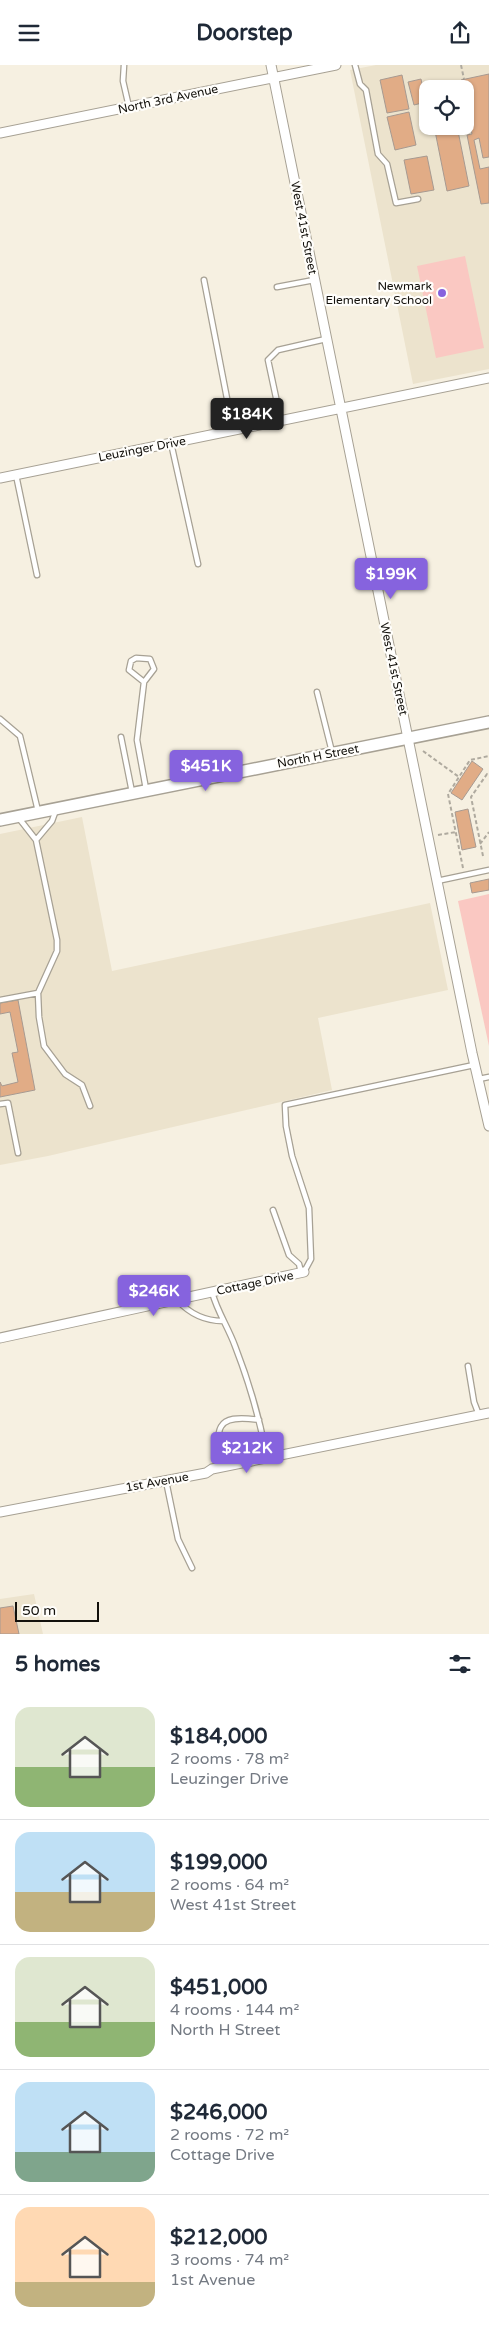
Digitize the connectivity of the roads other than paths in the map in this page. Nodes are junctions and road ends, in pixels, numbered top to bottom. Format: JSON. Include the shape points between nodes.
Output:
{"nodes":[{"id":1,"x":124,"y":65,"type":"edge"},
{"id":2,"x":271,"y":65,"type":"edge"},
{"id":3,"x":336,"y":65,"type":"edge"},
{"id":4,"x":355,"y":65,"type":"edge"},
{"id":5,"x":273,"y":77,"type":"junction"},
{"id":6,"x":129,"y":107,"type":"junction"},
{"id":7,"x":0,"y":133,"type":"edge"},
{"id":8,"x":418,"y":199,"type":"dead end"},
{"id":9,"x":204,"y":279,"type":"dead end"},
{"id":10,"x":314,"y":280,"type":"junction"},
{"id":11,"x":277,"y":287,"type":"dead end"},
{"id":12,"x":326,"y":339,"type":"junction"},
{"id":13,"x":489,"y":378,"type":"edge"},
{"id":14,"x":340,"y":409,"type":"junction"},
{"id":15,"x":230,"y":414,"type":"junction"},
{"id":16,"x":280,"y":421,"type":"junction"},
{"id":17,"x":242,"y":429,"type":"junction"},
{"id":18,"x":228,"y":432,"type":"junction"},
{"id":19,"x":171,"y":443,"type":"junction"},
{"id":20,"x":16,"y":475,"type":"junction"},
{"id":21,"x":0,"y":478,"type":"edge"},
{"id":22,"x":198,"y":564,"type":"dead end"},
{"id":23,"x":37,"y":575,"type":"dead end"},
{"id":24,"x":144,"y":682,"type":"junction"},
{"id":25,"x":318,"y":692,"type":"dead end"},
{"id":26,"x":0,"y":719,"type":"edge"},
{"id":27,"x":489,"y":722,"type":"edge"},
{"id":28,"x":121,"y":737,"type":"dead end"},
{"id":29,"x":408,"y":738,"type":"junction"},
{"id":30,"x":333,"y":753,"type":"junction"},
{"id":31,"x":147,"y":790,"type":"junction"},
{"id":32,"x":132,"y":793,"type":"junction"},
{"id":33,"x":56,"y":808,"type":"junction"},
{"id":34,"x":38,"y":812,"type":"junction"},
{"id":35,"x":17,"y":816,"type":"junction"},
{"id":36,"x":0,"y":820,"type":"edge"},
{"id":37,"x":36,"y":840,"type":"junction"},
{"id":38,"x":489,"y":870,"type":"edge"},
{"id":39,"x":437,"y":881,"type":"junction"},
{"id":40,"x":38,"y":993,"type":"junction"},
{"id":41,"x":0,"y":1000,"type":"edge"},
{"id":42,"x":476,"y":1065,"type":"junction"},
{"id":43,"x":484,"y":1078,"type":"edge"},
{"id":44,"x":0,"y":1105,"type":"edge"},
{"id":45,"x":90,"y":1106,"type":"dead end"},
{"id":46,"x":489,"y":1126,"type":"edge"},
{"id":47,"x":18,"y":1153,"type":"dead end"},
{"id":48,"x":273,"y":1211,"type":"dead end"},
{"id":49,"x":302,"y":1272,"type":"junction"},
{"id":50,"x":212,"y":1292,"type":"junction"},
{"id":51,"x":177,"y":1300,"type":"junction"},
{"id":52,"x":223,"y":1321,"type":"junction"},
{"id":53,"x":0,"y":1338,"type":"edge"},
{"id":54,"x":468,"y":1365,"type":"dead end"},
{"id":55,"x":489,"y":1413,"type":"edge"},
{"id":56,"x":479,"y":1415,"type":"junction"},
{"id":57,"x":259,"y":1420,"type":"junction"},
{"id":58,"x":267,"y":1458,"type":"junction"},
{"id":59,"x":222,"y":1467,"type":"junction"},
{"id":60,"x":166,"y":1481,"type":"junction"},
{"id":61,"x":0,"y":1512,"type":"edge"},
{"id":62,"x":192,"y":1567,"type":"dead end"}],
"edges":[{"from":1,"to":6,"type":"lane","via":[[123,81]]},
{"from":2,"to":5,"type":"street","name":"West 41st Street"},
{"from":3,"to":5,"type":"street","name":"North 3rd Avenue"},
{"from":4,"to":8,"type":"lane","via":[[360,84],[366,90],[378,153],[387,164],[396,203]]},
{"from":5,"to":6,"type":"street","name":"North 3rd Avenue"},
{"from":5,"to":10,"type":"street","name":"West 41st Street"},
{"from":6,"to":7,"type":"street","name":"North 3rd Avenue"},
{"from":9,"to":15,"type":"lane"},
{"from":10,"to":11,"type":"lane"},
{"from":10,"to":12,"type":"street","name":"West 41st Street"},
{"from":12,"to":14,"type":"street","name":"West 41st Street"},
{"from":12,"to":16,"type":"lane","via":[[278,350],[268,360]]},
{"from":13,"to":14,"type":"street","name":"Leuzinger Drive"},
{"from":14,"to":16,"type":"street","name":"Leuzinger Drive"},
{"from":14,"to":29,"type":"street","name":"West 41st Street"},
{"from":15,"to":17,"type":"lane","via":[[238,414]]},
{"from":15,"to":18,"type":"lane","via":[[225,417]]},
{"from":16,"to":17,"type":"street","name":"Leuzinger Drive"},
{"from":17,"to":18,"type":"street","name":"Leuzinger Drive"},
{"from":18,"to":19,"type":"street","name":"Leuzinger Drive"},
{"from":19,"to":20,"type":"street","name":"Leuzinger Drive"},
{"from":19,"to":22,"type":"lane"},
{"from":20,"to":21,"type":"street","name":"Leuzinger Drive"},
{"from":20,"to":23,"type":"lane"},
{"from":24,"to":24,"type":"lane","via":[[154,666],[146,658],[136,658],[130,661],[130,670]]},
{"from":24,"to":31,"type":"lane","via":[[137,739]]},
{"from":25,"to":30,"type":"lane"},
{"from":26,"to":34,"type":"lane","via":[[20,736]]},
{"from":27,"to":29,"type":"street","name":"North H Street"},
{"from":28,"to":32,"type":"lane"},
{"from":29,"to":30,"type":"street","name":"North H Street"},
{"from":29,"to":39,"type":"street","name":"West 41st Street"},
{"from":30,"to":31,"type":"street","name":"North H Street"},
{"from":31,"to":32,"type":"street","name":"North H Street"},
{"from":32,"to":33,"type":"street","name":"North H Street"},
{"from":33,"to":34,"type":"street","name":"North H Street"},
{"from":33,"to":37,"type":"lane","via":[[52,821]]},
{"from":34,"to":35,"type":"street","name":"North H Street"},
{"from":35,"to":36,"type":"street","name":"North H Street"},
{"from":35,"to":37,"type":"lane"},
{"from":37,"to":40,"type":"lane","via":[[57,940],[57,951]]},
{"from":38,"to":39,"type":"lane"},
{"from":39,"to":42,"type":"street","name":"West 41st Street"},
{"from":40,"to":41,"type":"lane"},
{"from":40,"to":45,"type":"lane","via":[[44,1045],[65,1073],[82,1085]]},
{"from":42,"to":43,"type":"street","name":"West 41st Street"},
{"from":42,"to":49,"type":"lane","via":[[285,1105],[289,1141],[309,1208],[311,1259]]},
{"from":43,"to":46,"type":"street","name":"West 41st Street"},
{"from":44,"to":47,"type":"lane","via":[[8,1103]]},
{"from":48,"to":49,"type":"lane","via":[[290,1255]]},
{"from":49,"to":50,"type":"street","name":"Cottage Drive"},
{"from":50,"to":51,"type":"street","name":"Cottage Drive"},
{"from":50,"to":52,"type":"lane"},
{"from":51,"to":52,"type":"lane","via":[[199,1316]]},
{"from":51,"to":53,"type":"street","name":"Cottage Drive"},
{"from":52,"to":57,"type":"lane"},
{"from":54,"to":56,"type":"lane"},
{"from":55,"to":56,"type":"street","name":"1st Avenue"},
{"from":56,"to":58,"type":"street","name":"1st Avenue"},
{"from":57,"to":58,"type":"lane"},
{"from":57,"to":59,"type":"lane","via":[[238,1416],[223,1423],[218,1432]]},
{"from":58,"to":59,"type":"street","name":"1st Avenue"},
{"from":59,"to":60,"type":"street","name":"1st Avenue"},
{"from":60,"to":61,"type":"street","name":"1st Avenue"},
{"from":60,"to":62,"type":"lane","via":[[176,1532]]}]}
